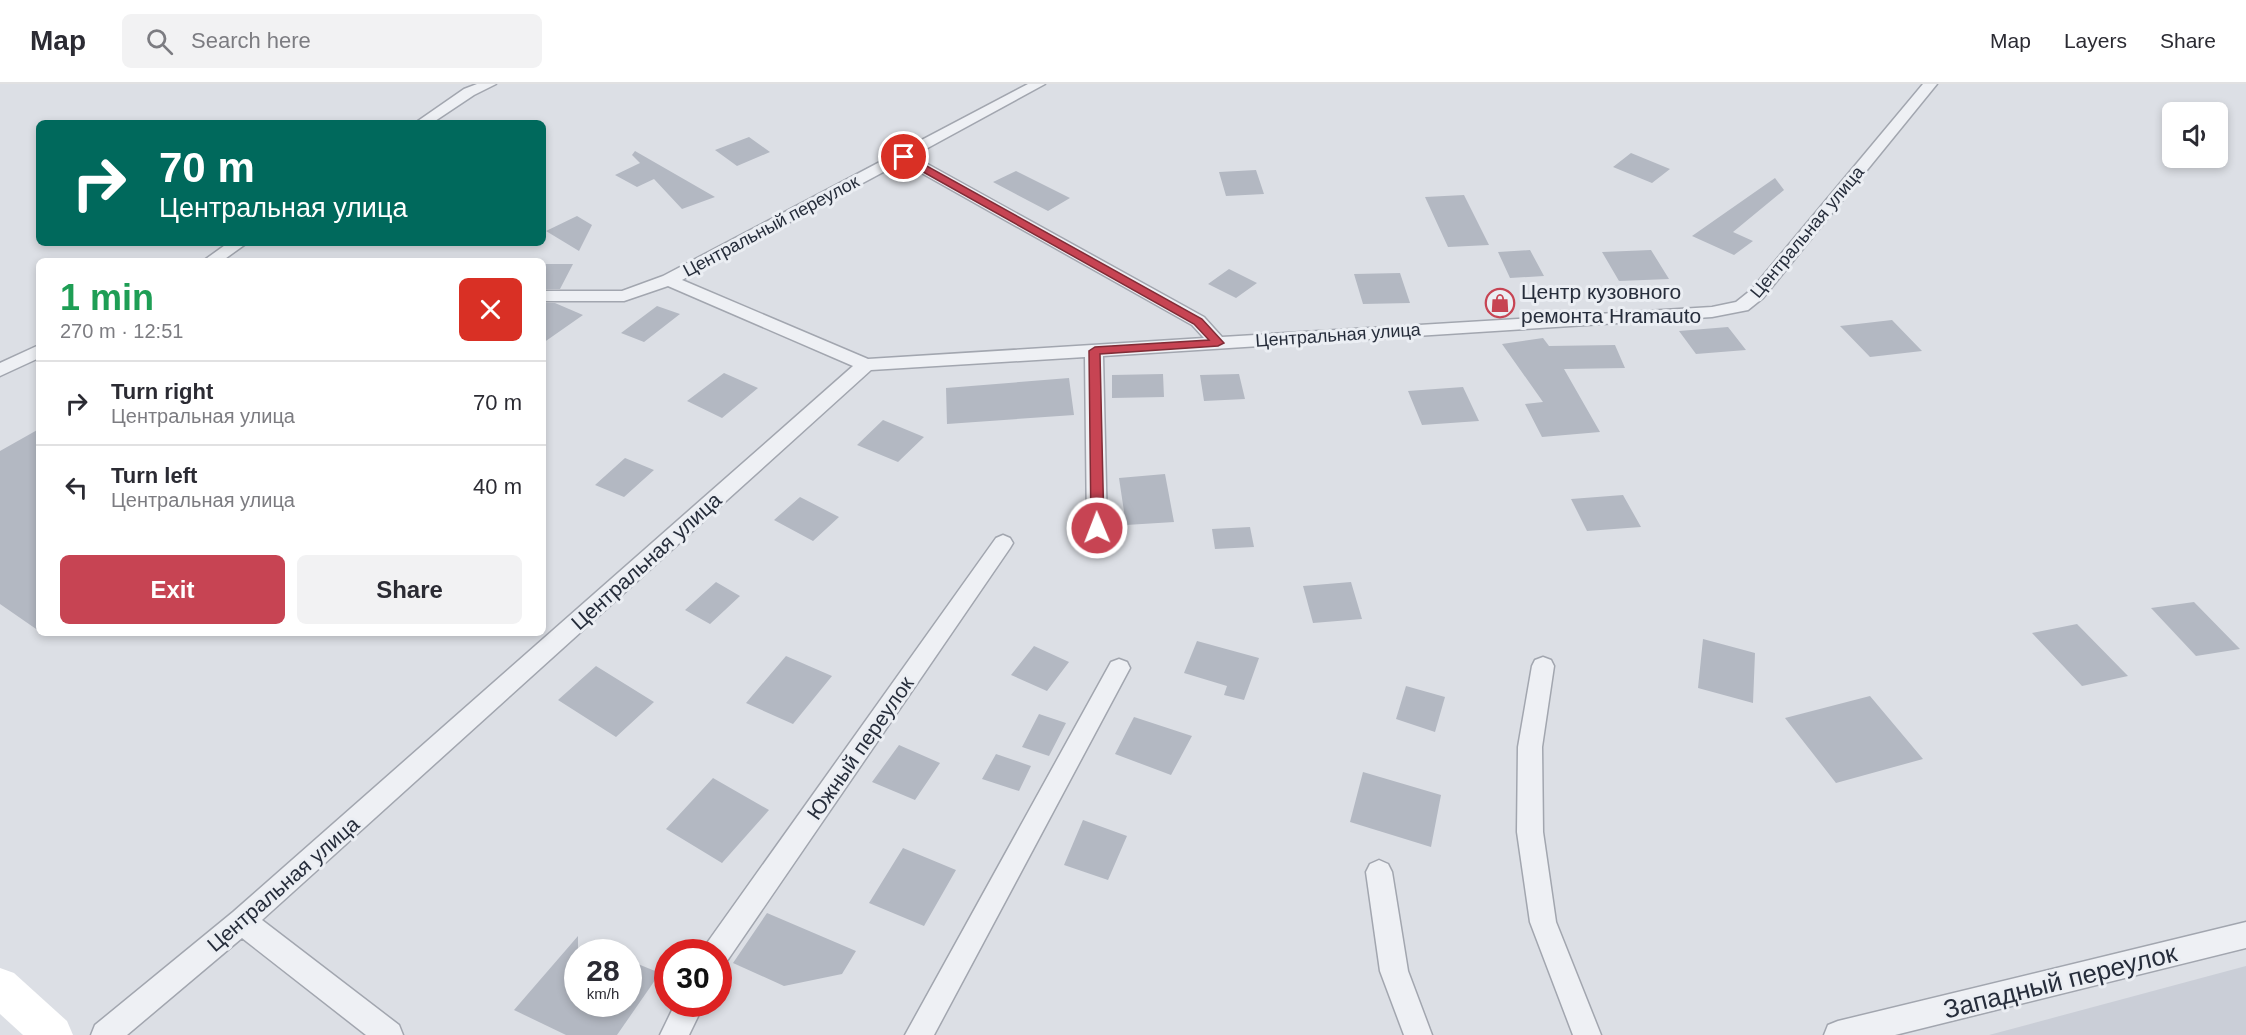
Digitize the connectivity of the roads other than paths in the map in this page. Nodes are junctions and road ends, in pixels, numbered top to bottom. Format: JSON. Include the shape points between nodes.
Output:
{"nodes":[{"id":1,"x":489,"y":84,"type":"edge"},
{"id":2,"x":1038,"y":84,"type":"edge"},
{"id":3,"x":1930,"y":84,"type":"edge"},
{"id":4,"x":427,"y":120,"type":"edge"},
{"id":5,"x":904,"y":157,"type":"junction"},
{"id":6,"x":234,"y":246,"type":"edge"},
{"id":7,"x":216,"y":258,"type":"edge"},
{"id":8,"x":669,"y":280,"type":"junction"},
{"id":9,"x":546,"y":296,"type":"edge"},
{"id":10,"x":1218,"y":343,"type":"junction"},
{"id":11,"x":1095,"y":351,"type":"junction"},
{"id":12,"x":36,"y":352,"type":"edge"},
{"id":13,"x":866,"y":365,"type":"junction"},
{"id":14,"x":0,"y":370,"type":"edge"},
{"id":15,"x":1097,"y":528,"type":"dead end"},
{"id":16,"x":1003,"y":543,"type":"dead end"},
{"id":17,"x":1543,"y":666,"type":"dead end"},
{"id":18,"x":1119,"y":668,"type":"dead end"},
{"id":19,"x":1379,"y":872,"type":"dead end"},
{"id":20,"x":242,"y":921,"type":"junction"},
{"id":21,"x":2246,"y":935,"type":"edge"},
{"id":22,"x":726,"y":939,"type":"edge"},
{"id":23,"x":0,"y":987,"type":"edge"},
{"id":24,"x":683,"y":1017,"type":"edge"},
{"id":25,"x":53,"y":1035,"type":"edge"},
{"id":26,"x":105,"y":1035,"type":"edge"},
{"id":27,"x":389,"y":1035,"type":"edge"},
{"id":28,"x":674,"y":1035,"type":"edge"},
{"id":29,"x":919,"y":1035,"type":"edge"},
{"id":30,"x":1418,"y":1035,"type":"edge"},
{"id":31,"x":1587,"y":1035,"type":"edge"},
{"id":32,"x":1838,"y":1035,"type":"edge"}],
"edges":[{"from":1,"to":4,"type":"street"},
{"from":2,"to":5,"type":"street","name":"Центральный переулок"},
{"from":3,"to":10,"type":"street","name":"Центральная улица","via":[[1757,294],[1742,306],[1712,312]]},
{"from":5,"to":8,"type":"street","name":"Центральный переулок"},
{"from":5,"to":10,"type":"street","via":[[1198,321]]},
{"from":6,"to":7,"type":"street"},
{"from":8,"to":9,"type":"street","via":[[624,296]]},
{"from":8,"to":13,"type":"street","name":"Центральный переулок"},
{"from":10,"to":11,"type":"street","name":"Центральная улица"},
{"from":11,"to":13,"type":"street","name":"Центральная улица"},
{"from":11,"to":15,"type":"street"},
{"from":12,"to":14,"type":"street"},
{"from":13,"to":20,"type":"street","name":"Центральная улица"},
{"from":16,"to":22,"type":"street","name":"Южный переулок"},
{"from":17,"to":31,"type":"street","via":[[1530,747],[1530,832],[1543,922]]},
{"from":18,"to":29,"type":"street"},
{"from":19,"to":30,"type":"street","via":[[1394,971]]},
{"from":20,"to":26,"type":"street","name":"Центральная улица"},
{"from":20,"to":27,"type":"street"},
{"from":21,"to":32,"type":"street","name":"Западный переулок"},
{"from":23,"to":25,"type":"street"},
{"from":24,"to":28,"type":"street"}]}
